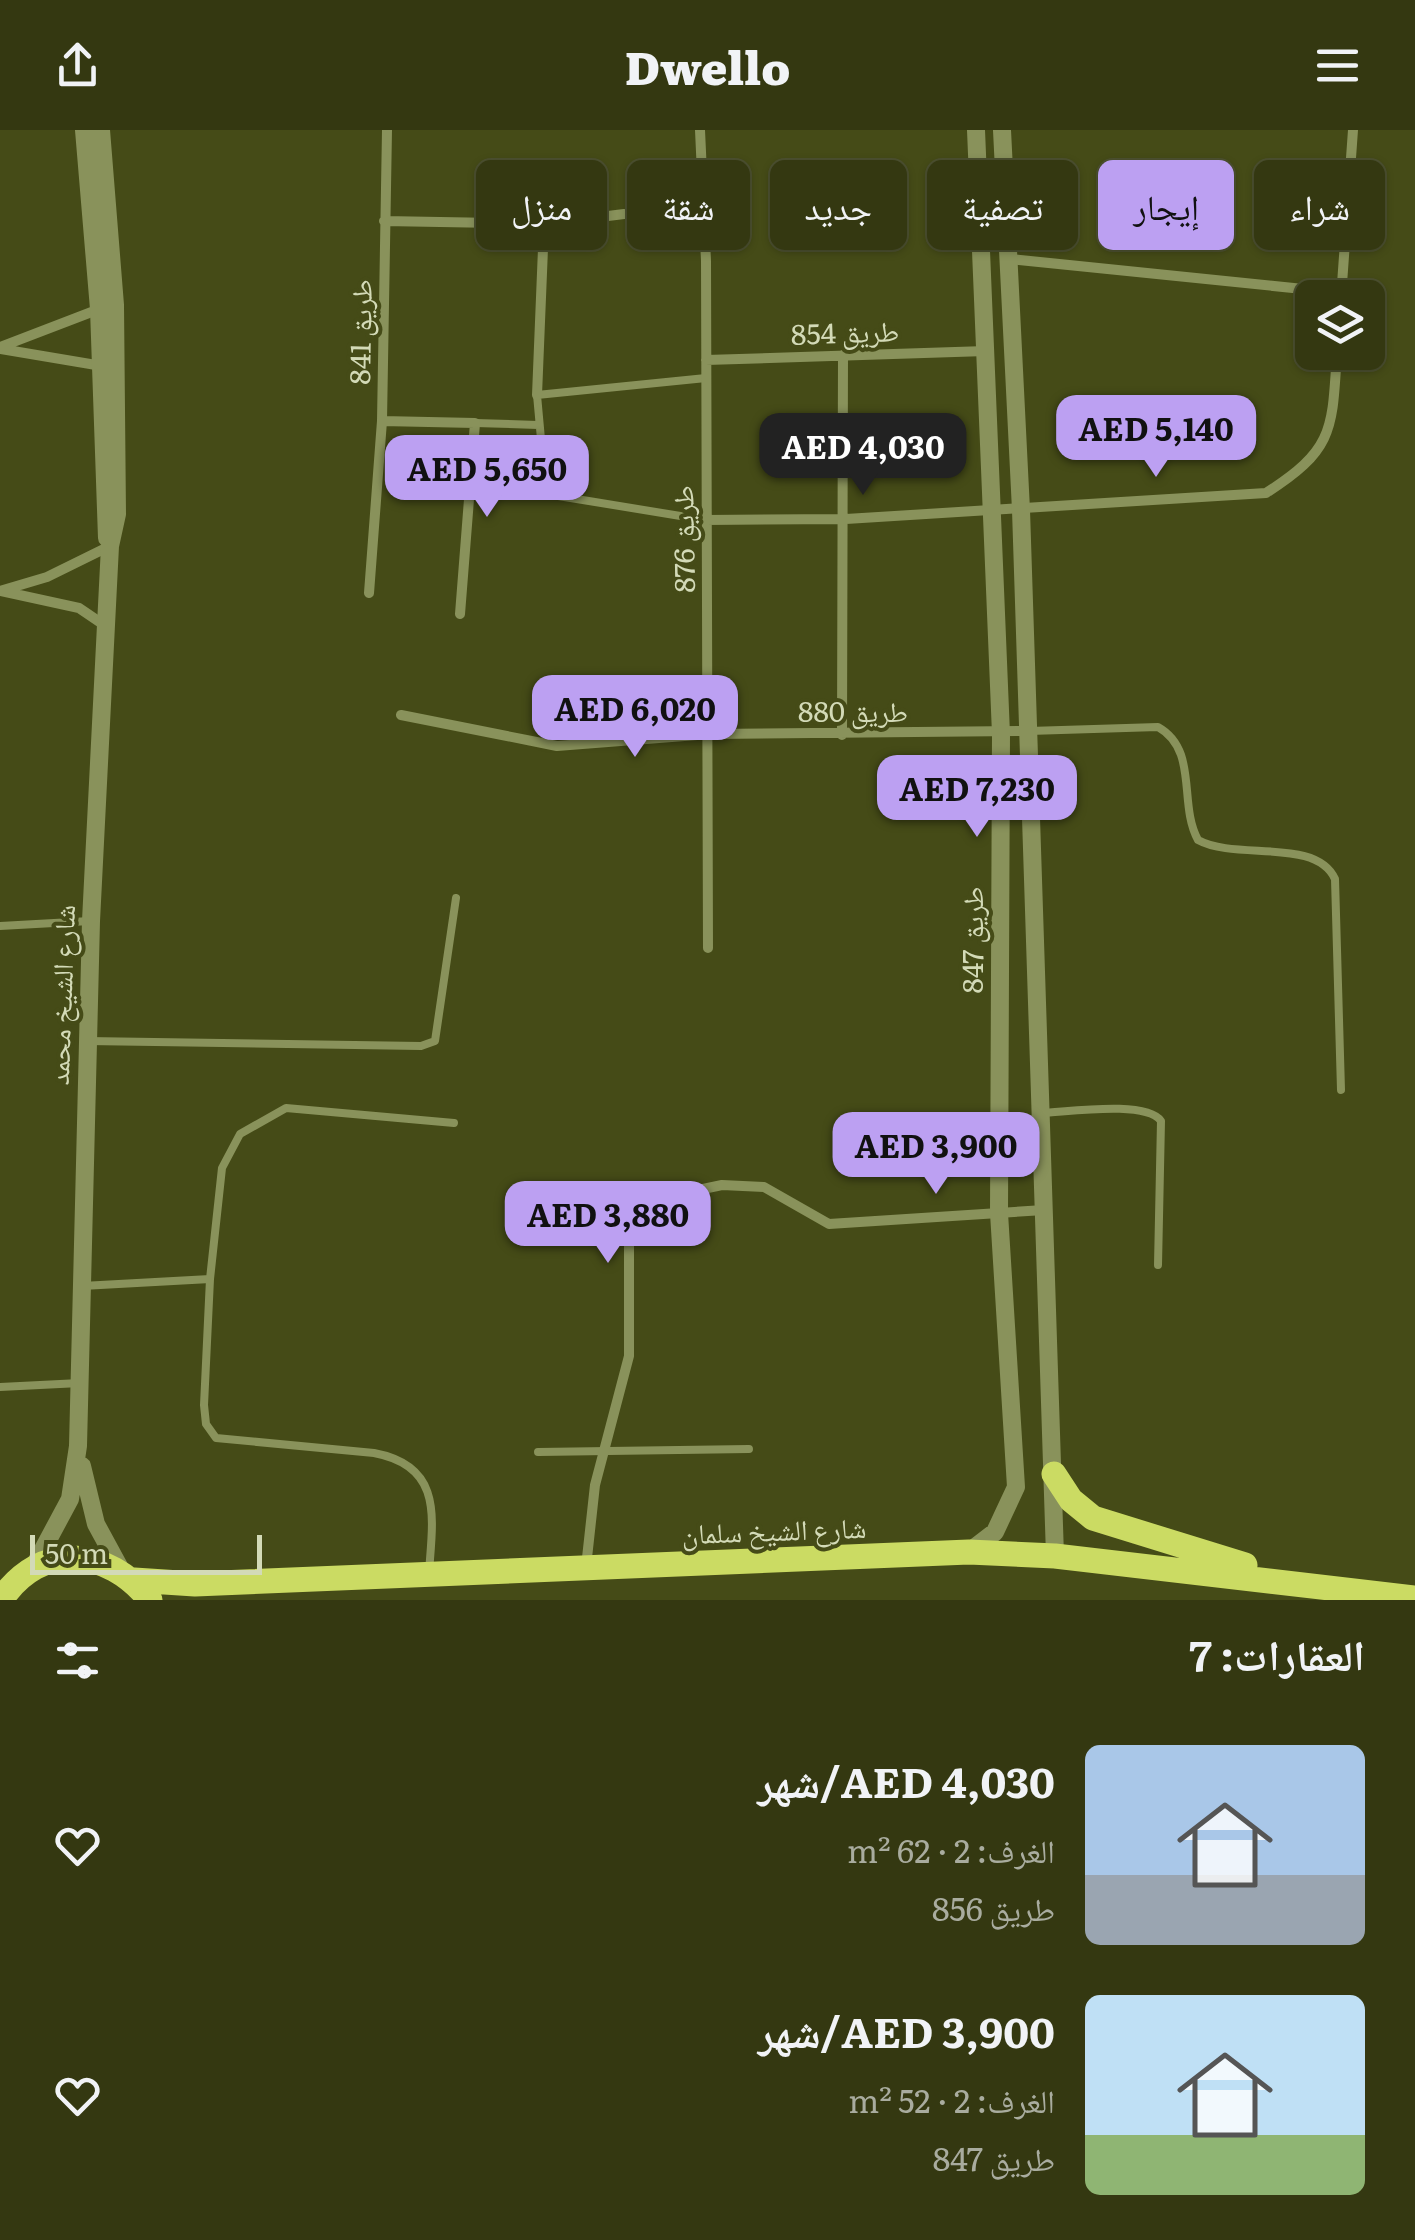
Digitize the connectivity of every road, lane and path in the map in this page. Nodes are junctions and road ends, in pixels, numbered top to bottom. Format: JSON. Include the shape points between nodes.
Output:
{"nodes":[{"id":1,"x":84,"y":130,"type":"edge"},
{"id":2,"x":101,"y":130,"type":"edge"},
{"id":3,"x":387,"y":130,"type":"edge"},
{"id":4,"x":700,"y":130,"type":"edge"},
{"id":5,"x":976,"y":130,"type":"edge"},
{"id":6,"x":1002,"y":130,"type":"edge"},
{"id":7,"x":1353,"y":130,"type":"edge"},
{"id":8,"x":624,"y":214,"type":"dead end"},
{"id":9,"x":607,"y":216,"type":"edge"},
{"id":10,"x":384,"y":222,"type":"junction"},
{"id":11,"x":476,"y":223,"type":"edge"},
{"id":12,"x":543,"y":250,"type":"edge"},
{"id":13,"x":1010,"y":259,"type":"junction"},
{"id":14,"x":1343,"y":280,"type":"edge"},
{"id":15,"x":1295,"y":290,"type":"edge"},
{"id":16,"x":107,"y":307,"type":"junction"},
{"id":17,"x":0,"y":348,"type":"edge"},
{"id":18,"x":986,"y":351,"type":"junction"},
{"id":19,"x":843,"y":355,"type":"junction"},
{"id":20,"x":706,"y":360,"type":"junction"},
{"id":21,"x":109,"y":367,"type":"junction"},
{"id":22,"x":1337,"y":370,"type":"edge"},
{"id":23,"x":706,"y":378,"type":"junction"},
{"id":24,"x":537,"y":395,"type":"junction"},
{"id":25,"x":382,"y":420,"type":"junction"},
{"id":26,"x":476,"y":423,"type":"junction"},
{"id":27,"x":538,"y":425,"type":"junction"},
{"id":28,"x":1022,"y":510,"type":"junction"},
{"id":29,"x":994,"y":511,"type":"junction"},
{"id":30,"x":846,"y":519,"type":"junction"},
{"id":31,"x":705,"y":520,"type":"junction"},
{"id":32,"x":110,"y":546,"type":"junction"},
{"id":33,"x":0,"y":591,"type":"edge"},
{"id":34,"x":369,"y":593,"type":"dead end"},
{"id":35,"x":460,"y":614,"type":"dead end"},
{"id":36,"x":107,"y":627,"type":"junction"},
{"id":37,"x":401,"y":715,"type":"dead end"},
{"id":38,"x":1029,"y":731,"type":"junction"},
{"id":39,"x":710,"y":734,"type":"junction"},
{"id":40,"x":1002,"y":734,"type":"junction"},
{"id":41,"x":842,"y":735,"type":"junction"},
{"id":42,"x":456,"y":898,"type":"dead end"},
{"id":43,"x":91,"y":921,"type":"junction"},
{"id":44,"x":0,"y":926,"type":"edge"},
{"id":45,"x":708,"y":948,"type":"dead end"},
{"id":46,"x":87,"y":1041,"type":"junction"},
{"id":47,"x":1341,"y":1090,"type":"dead end"},
{"id":48,"x":1042,"y":1113,"type":"junction"},
{"id":49,"x":454,"y":1122,"type":"dead end"},
{"id":50,"x":1045,"y":1210,"type":"junction"},
{"id":51,"x":999,"y":1213,"type":"junction"},
{"id":52,"x":1158,"y":1265,"type":"dead end"},
{"id":53,"x":210,"y":1279,"type":"junction"},
{"id":54,"x":82,"y":1286,"type":"junction"},
{"id":55,"x":80,"y":1383,"type":"junction"},
{"id":56,"x":0,"y":1387,"type":"edge"},
{"id":57,"x":78,"y":1446,"type":"junction"},
{"id":58,"x":749,"y":1450,"type":"dead end"},
{"id":59,"x":538,"y":1452,"type":"dead end"},
{"id":60,"x":604,"y":1453,"type":"junction"},
{"id":61,"x":1054,"y":1474,"type":"junction"},
{"id":62,"x":969,"y":1552,"type":"junction"},
{"id":63,"x":1055,"y":1556,"type":"junction"},
{"id":64,"x":586,"y":1568,"type":"junction"},
{"id":65,"x":429,"y":1574,"type":"junction"},
{"id":66,"x":18,"y":1575,"type":"edge"},
{"id":67,"x":1303,"y":1582,"type":"junction"},
{"id":68,"x":135,"y":1583,"type":"edge"},
{"id":69,"x":1415,"y":1598,"type":"edge"},
{"id":70,"x":1,"y":1600,"type":"edge"}],
"edges":[{"from":1,"to":16,"type":"street","name":"شارع الشيخ محمد"},
{"from":2,"to":16,"type":"street","name":"شارع الشيخ محمد"},
{"from":3,"to":10,"type":"street","name":"طريق 841"},
{"from":4,"to":20,"type":"street","name":"طريق 876"},
{"from":5,"to":18,"type":"street","name":"طريق 847"},
{"from":6,"to":13,"type":"street"},
{"from":7,"to":14,"type":"street"},
{"from":8,"to":9,"type":"street"},
{"from":10,"to":11,"type":"street"},
{"from":10,"to":25,"type":"street","name":"طريق 841"},
{"from":12,"to":24,"type":"street"},
{"from":13,"to":15,"type":"street"},
{"from":13,"to":28,"type":"street"},
{"from":16,"to":17,"type":"street"},
{"from":16,"to":21,"type":"street","name":"شارع الشيخ محمد"},
{"from":17,"to":21,"type":"street"},
{"from":18,"to":19,"type":"street","name":"طريق 854"},
{"from":18,"to":29,"type":"street","name":"طريق 847"},
{"from":19,"to":20,"type":"street","name":"طريق 854"},
{"from":19,"to":30,"type":"street"},
{"from":20,"to":23,"type":"street","name":"طريق 876"},
{"from":21,"to":32,"type":"street","name":"شارع الشيخ محمد","via":[[104,525]]},
{"from":22,"to":28,"type":"street","via":[[1325,442],[1298,472],[1266,493]]},
{"from":23,"to":24,"type":"lane"},
{"from":23,"to":31,"type":"street","name":"طريق 876"},
{"from":24,"to":27,"type":"lane"},
{"from":25,"to":26,"type":"street"},
{"from":25,"to":34,"type":"street","name":"طريق 841"},
{"from":26,"to":27,"type":"lane"},
{"from":26,"to":35,"type":"street"},
{"from":27,"to":31,"type":"lane","via":[[546,494]]},
{"from":28,"to":29,"type":"street"},
{"from":28,"to":38,"type":"street"},
{"from":29,"to":30,"type":"street"},
{"from":29,"to":40,"type":"street","name":"طريق 847"},
{"from":30,"to":31,"type":"street"},
{"from":30,"to":41,"type":"street"},
{"from":31,"to":39,"type":"street","name":"طريق 876"},
{"from":32,"to":33,"type":"street"},
{"from":32,"to":36,"type":"street","name":"شارع الشيخ محمد"},
{"from":33,"to":36,"type":"street","via":[[79,608]]},
{"from":36,"to":43,"type":"street","name":"شارع الشيخ محمد"},
{"from":37,"to":39,"type":"street","name":"طريق 880","via":[[557,746]]},
{"from":38,"to":40,"type":"street","name":"طريق 880"},
{"from":38,"to":47,"type":"lane","via":[[1158,727],[1181,750],[1198,840],[1212,848],[1310,856],[1330,866],[1336,879]]},
{"from":38,"to":48,"type":"street"},
{"from":39,"to":41,"type":"street","name":"طريق 880"},
{"from":39,"to":45,"type":"street","name":"طريق 876"},
{"from":40,"to":41,"type":"street","name":"طريق 880"},
{"from":40,"to":51,"type":"street","name":"طريق 847"},
{"from":42,"to":46,"type":"lane","via":[[435,1040],[420,1046]]},
{"from":43,"to":44,"type":"lane"},
{"from":43,"to":46,"type":"street","name":"شارع الشيخ محمد"},
{"from":46,"to":54,"type":"street","name":"شارع الشيخ محمد"},
{"from":48,"to":50,"type":"street"},
{"from":48,"to":52,"type":"lane","via":[[1139,1108],[1157,1115]]},
{"from":49,"to":53,"type":"lane","via":[[286,1108],[260,1119],[240,1134],[222,1168]]},
{"from":50,"to":51,"type":"street"},
{"from":50,"to":61,"type":"street"},
{"from":51,"to":60,"type":"street","via":[[830,1224],[764,1187],[722,1184],[646,1201],[629,1228],[629,1356]]},
{"from":51,"to":62,"type":"street","name":"طريق 847","via":[[1016,1488],[995,1532]]},
{"from":53,"to":54,"type":"lane"},
{"from":53,"to":65,"type":"lane","via":[[204,1405],[216,1438],[374,1453],[412,1467],[434,1506]]},
{"from":54,"to":55,"type":"street","name":"شارع الشيخ محمد"},
{"from":55,"to":56,"type":"lane"},
{"from":55,"to":57,"type":"street","name":"شارع الشيخ محمد"},
{"from":57,"to":66,"type":"street","name":"شارع الشيخ محمد","via":[[70,1499]]},
{"from":57,"to":68,"type":"street","name":"شارع الشيخ محمد","via":[[96,1524]]},
{"from":58,"to":60,"type":"lane"},
{"from":59,"to":60,"type":"lane"},
{"from":60,"to":64,"type":"street"},
{"from":61,"to":63,"type":"street"},
{"from":61,"to":67,"type":"main road","via":[[1092,1518]]},
{"from":62,"to":63,"type":"main road","name":"شارع الشيخ سلمان"},
{"from":62,"to":64,"type":"main road","name":"شارع الشيخ سلمان"},
{"from":63,"to":67,"type":"main road","name":"شارع الشيخ سلمان"},
{"from":64,"to":65,"type":"main road","name":"شارع الشيخ سلمان"},
{"from":65,"to":68,"type":"main road","name":"شارع الشيخ سلمان"},
{"from":66,"to":68,"type":"main road","name":"شارع الشيخ سلمان","via":[[77,1557]]},
{"from":66,"to":70,"type":"main road"},
{"from":67,"to":69,"type":"main road","name":"شارع الشيخ سلمان"}]}
